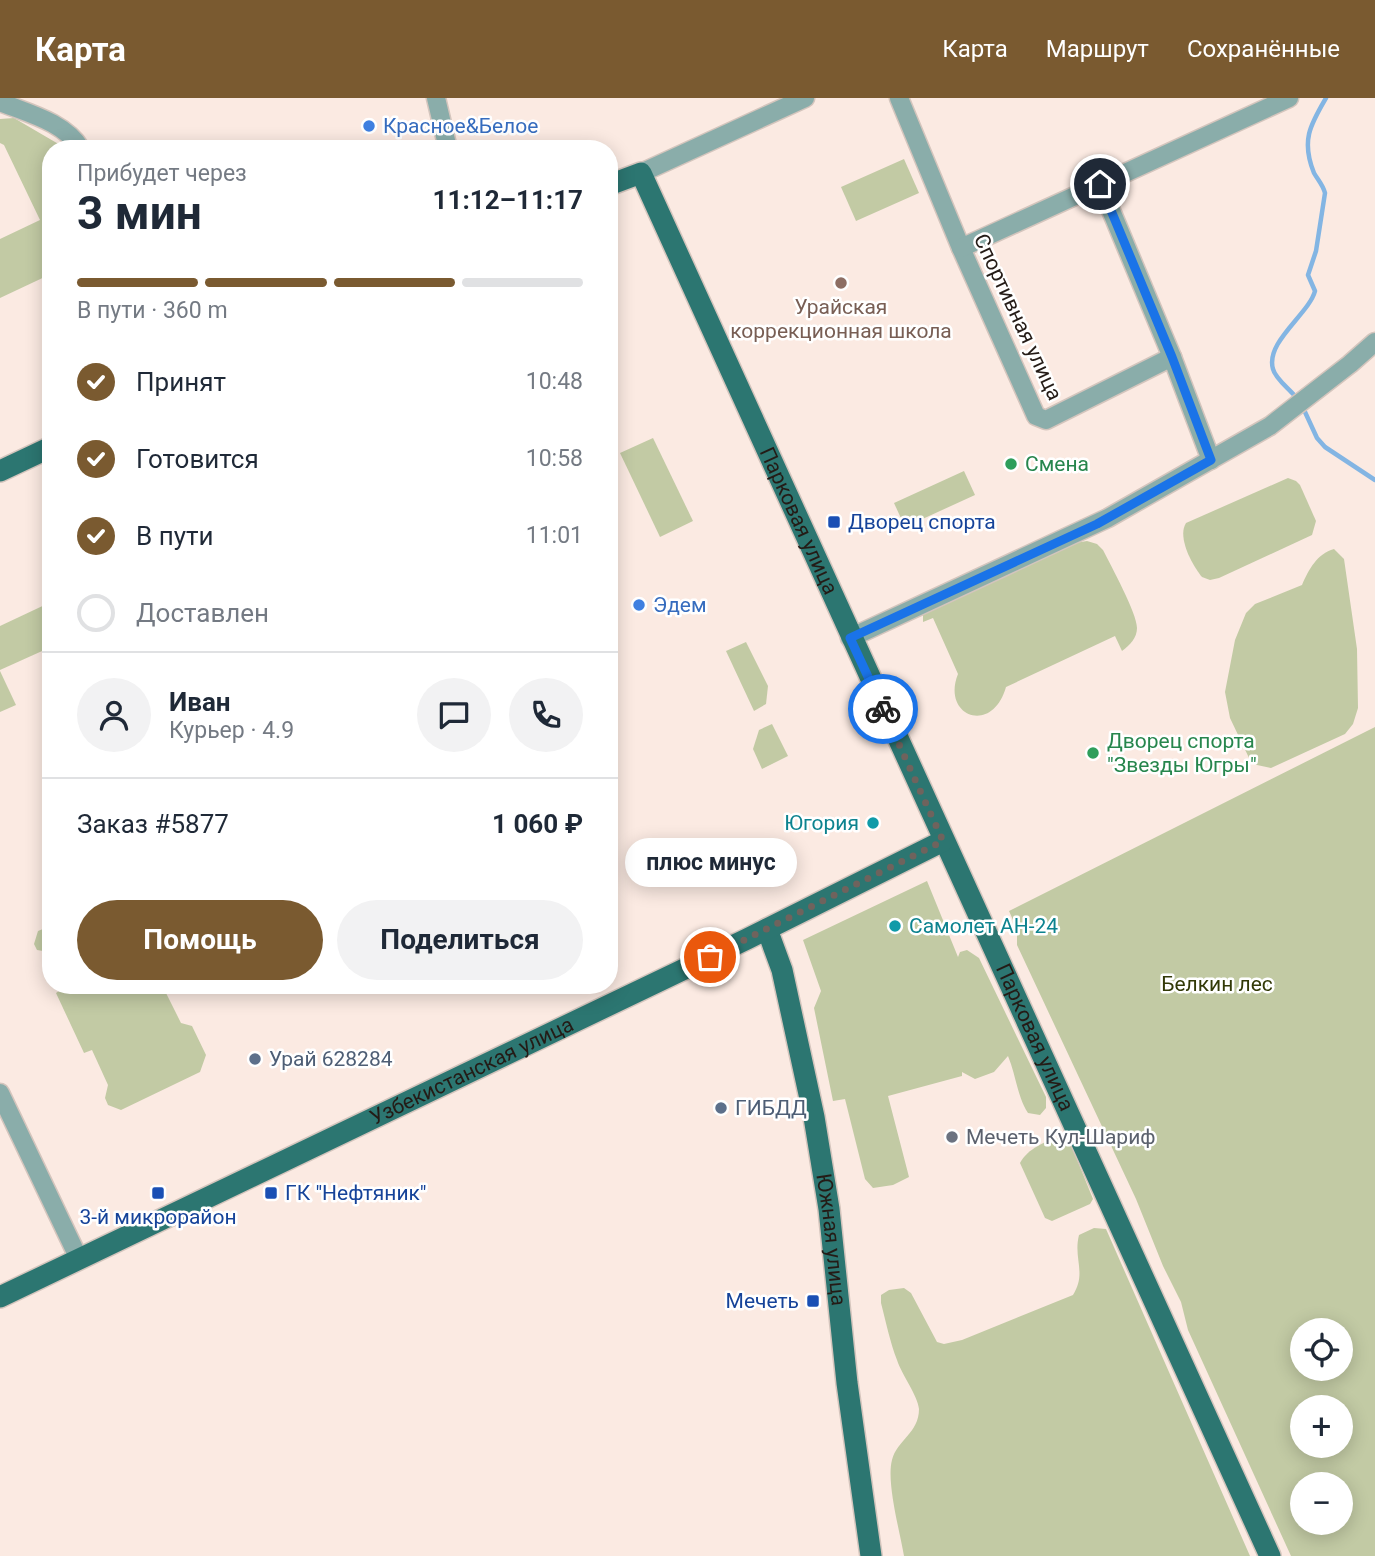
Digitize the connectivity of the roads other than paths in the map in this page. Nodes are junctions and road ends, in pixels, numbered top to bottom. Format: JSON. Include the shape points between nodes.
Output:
{"nodes":[{"id":1,"x":436,"y":98,"type":"edge"},
{"id":2,"x":805,"y":98,"type":"edge"},
{"id":3,"x":899,"y":98,"type":"edge"},
{"id":4,"x":1289,"y":98,"type":"edge"},
{"id":5,"x":0,"y":102,"type":"edge"},
{"id":6,"x":74,"y":140,"type":"edge"},
{"id":7,"x":446,"y":140,"type":"edge"},
{"id":8,"x":641,"y":173,"type":"junction"},
{"id":9,"x":618,"y":182,"type":"edge"},
{"id":10,"x":1100,"y":184,"type":"junction"},
{"id":11,"x":961,"y":248,"type":"junction"},
{"id":12,"x":1375,"y":342,"type":"edge"},
{"id":13,"x":1172,"y":357,"type":"junction"},
{"id":14,"x":42,"y":451,"type":"edge"},
{"id":15,"x":1211,"y":460,"type":"junction"},
{"id":16,"x":0,"y":471,"type":"edge"},
{"id":17,"x":850,"y":638,"type":"junction"},
{"id":18,"x":943,"y":841,"type":"junction"},
{"id":19,"x":767,"y":929,"type":"junction"},
{"id":20,"x":0,"y":1093,"type":"edge"},
{"id":21,"x":79,"y":1259,"type":"junction"},
{"id":22,"x":0,"y":1297,"type":"edge"},
{"id":23,"x":871,"y":1556,"type":"edge"},
{"id":24,"x":1270,"y":1556,"type":"edge"}],
"edges":[{"from":1,"to":7,"type":"street"},
{"from":2,"to":8,"type":"street"},
{"from":3,"to":11,"type":"street","name":"Спортивная улица"},
{"from":4,"to":10,"type":"street"},
{"from":5,"to":6,"type":"street","via":[[56,126]]},
{"from":8,"to":9,"type":"main road"},
{"from":8,"to":17,"type":"main road","name":"Парковая улица"},
{"from":10,"to":11,"type":"street"},
{"from":10,"to":13,"type":"street"},
{"from":11,"to":13,"type":"street","name":"Спортивная улица","via":[[1040,419]]},
{"from":12,"to":15,"type":"street","via":[[1270,426]]},
{"from":13,"to":15,"type":"street"},
{"from":14,"to":16,"type":"main road"},
{"from":15,"to":17,"type":"street","via":[[1097,524]]},
{"from":17,"to":18,"type":"main road","name":"Парковая улица"},
{"from":18,"to":19,"type":"main road","name":"Узбекистанская улица"},
{"from":18,"to":24,"type":"main road","name":"Парковая улица"},
{"from":19,"to":21,"type":"main road","name":"Узбекистанская улица"},
{"from":19,"to":23,"type":"main road","name":"Южная улица","via":[[782,970],[830,1209]]},
{"from":20,"to":21,"type":"street"},
{"from":21,"to":22,"type":"main road","name":"Узбекистанская улица"}]}
